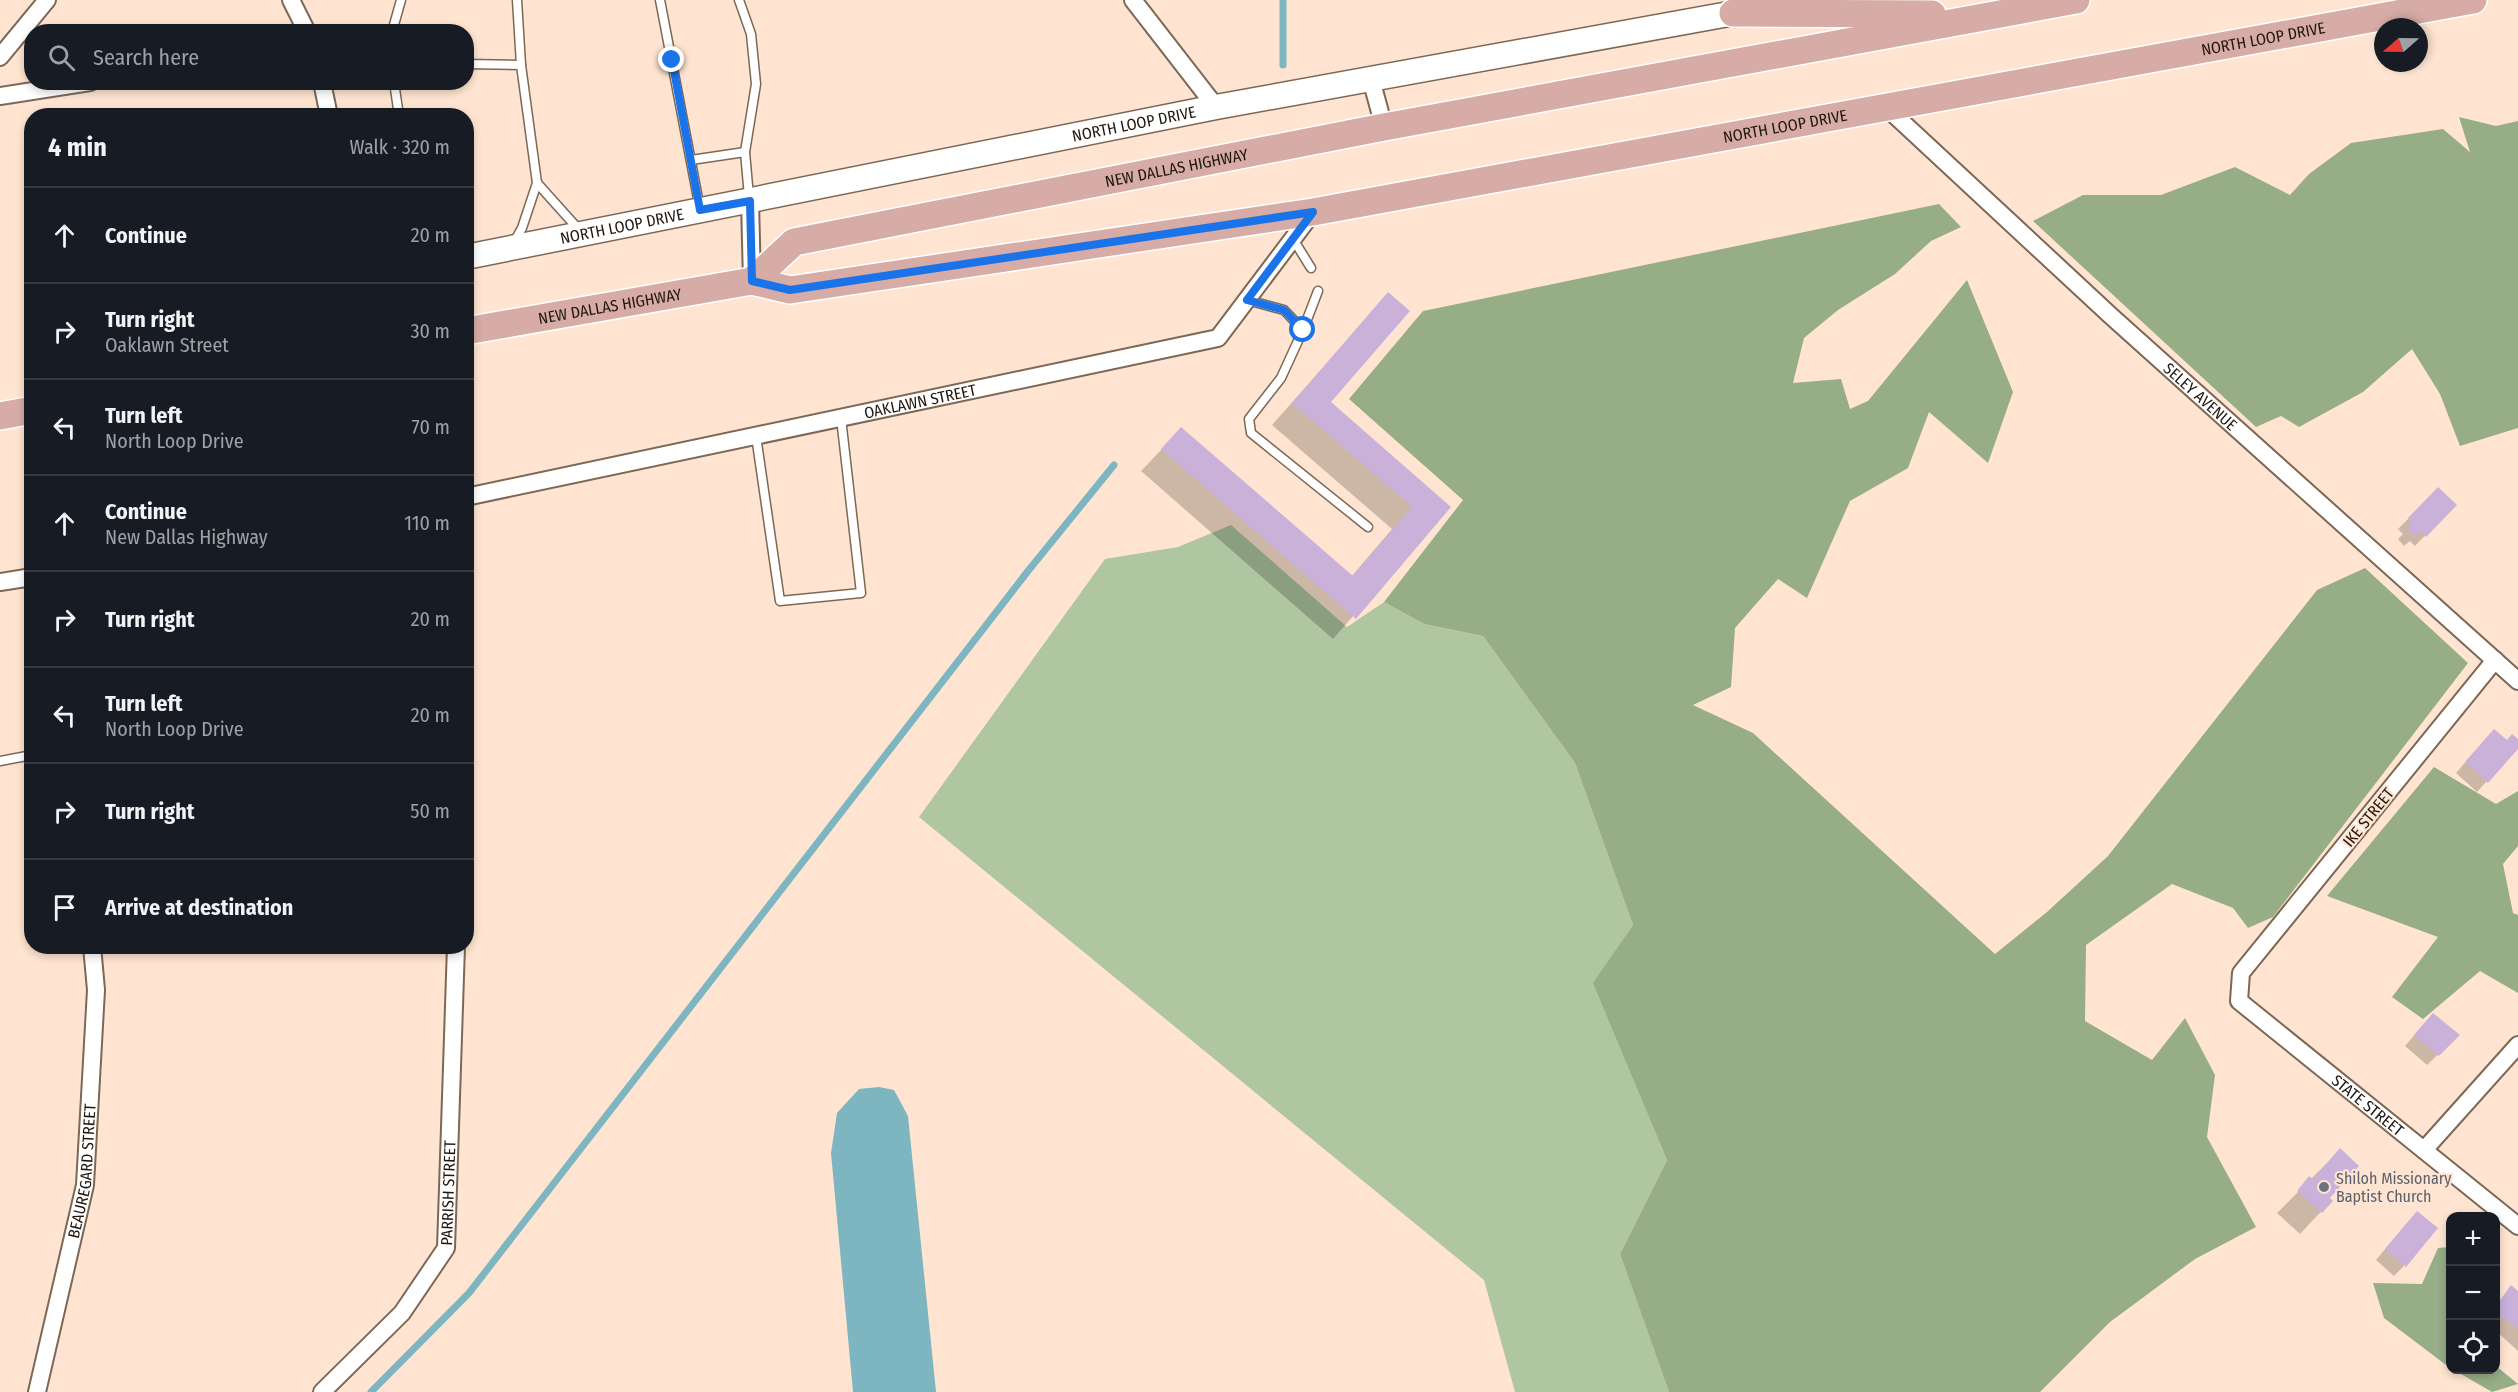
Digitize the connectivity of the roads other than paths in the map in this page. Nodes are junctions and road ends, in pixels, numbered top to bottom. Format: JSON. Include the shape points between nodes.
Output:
{"nodes":[{"id":1,"x":47,"y":0,"type":"edge"},
{"id":2,"x":291,"y":0,"type":"edge"},
{"id":3,"x":401,"y":0,"type":"edge"},
{"id":4,"x":517,"y":0,"type":"edge"},
{"id":5,"x":660,"y":0,"type":"edge"},
{"id":6,"x":739,"y":0,"type":"edge"},
{"id":7,"x":1133,"y":0,"type":"edge"},
{"id":8,"x":1803,"y":0,"type":"edge"},
{"id":9,"x":2076,"y":0,"type":"edge"},
{"id":10,"x":2474,"y":0,"type":"edge"},
{"id":11,"x":1733,"y":13,"type":"junction"},
{"id":12,"x":1996,"y":14,"type":"junction"},
{"id":13,"x":27,"y":24,"type":"edge"},
{"id":14,"x":303,"y":24,"type":"edge"},
{"id":15,"x":394,"y":24,"type":"edge"},
{"id":16,"x":24,"y":28,"type":"edge"},
{"id":17,"x":0,"y":57,"type":"edge"},
{"id":18,"x":474,"y":64,"type":"edge"},
{"id":19,"x":522,"y":65,"type":"junction"},
{"id":20,"x":1371,"y":79,"type":"junction"},
{"id":21,"x":39,"y":90,"type":"edge"},
{"id":22,"x":324,"y":90,"type":"edge"},
{"id":23,"x":395,"y":90,"type":"edge"},
{"id":24,"x":0,"y":96,"type":"edge"},
{"id":25,"x":1216,"y":107,"type":"junction"},
{"id":26,"x":327,"y":108,"type":"edge"},
{"id":27,"x":398,"y":108,"type":"edge"},
{"id":28,"x":1887,"y":108,"type":"junction"},
{"id":29,"x":1384,"y":127,"type":"junction"},
{"id":30,"x":745,"y":152,"type":"junction"},
{"id":31,"x":691,"y":160,"type":"junction"},
{"id":32,"x":537,"y":183,"type":"junction"},
{"id":33,"x":750,"y":201,"type":"junction"},
{"id":34,"x":700,"y":210,"type":"junction"},
{"id":35,"x":1313,"y":212,"type":"junction"},
{"id":36,"x":582,"y":234,"type":"junction"},
{"id":37,"x":1293,"y":239,"type":"junction"},
{"id":38,"x":1095,"y":245,"type":"joint"},
{"id":39,"x":511,"y":248,"type":"junction"},
{"id":40,"x":474,"y":255,"type":"edge"},
{"id":41,"x":1311,"y":268,"type":"dead end"},
{"id":42,"x":752,"y":281,"type":"junction"},
{"id":43,"x":1318,"y":291,"type":"dead end"},
{"id":44,"x":1247,"y":300,"type":"junction"},
{"id":45,"x":474,"y":330,"type":"edge"},
{"id":46,"x":1303,"y":330,"type":"junction"},
{"id":47,"x":24,"y":412,"type":"edge"},
{"id":48,"x":0,"y":416,"type":"edge"},
{"id":49,"x":841,"y":418,"type":"junction"},
{"id":50,"x":756,"y":436,"type":"junction"},
{"id":51,"x":474,"y":495,"type":"edge"},
{"id":52,"x":1368,"y":527,"type":"dead end"},
{"id":53,"x":24,"y":581,"type":"edge"},
{"id":54,"x":0,"y":582,"type":"edge"},
{"id":55,"x":2495,"y":660,"type":"junction"},
{"id":56,"x":2518,"y":681,"type":"edge"},
{"id":57,"x":24,"y":756,"type":"edge"},
{"id":58,"x":0,"y":761,"type":"edge"},
{"id":59,"x":93,"y":954,"type":"edge"},
{"id":60,"x":456,"y":954,"type":"edge"},
{"id":61,"x":2241,"y":973,"type":"joint"},
{"id":62,"x":2518,"y":1044,"type":"edge"},
{"id":63,"x":2424,"y":1150,"type":"junction"},
{"id":64,"x":2518,"y":1226,"type":"edge"},
{"id":65,"x":38,"y":1392,"type":"edge"},
{"id":66,"x":322,"y":1392,"type":"edge"}],
"edges":[{"from":1,"to":13,"type":"street"},
{"from":2,"to":14,"type":"street"},
{"from":3,"to":15,"type":"lane"},
{"from":4,"to":19,"type":"lane"},
{"from":5,"to":31,"type":"lane"},
{"from":6,"to":30,"type":"lane","via":[[751,34],[756,84]]},
{"from":7,"to":25,"type":"street"},
{"from":8,"to":11,"type":"street","name":"NORTH LOOP DRIVE"},
{"from":9,"to":12,"type":"main road"},
{"from":10,"to":28,"type":"main road","name":"NORTH LOOP DRIVE"},
{"from":11,"to":12,"type":"main road"},
{"from":11,"to":20,"type":"street","name":"NORTH LOOP DRIVE"},
{"from":12,"to":29,"type":"main road","name":"NEW DALLAS HIGHWAY"},
{"from":16,"to":17,"type":"street"},
{"from":18,"to":19,"type":"lane"},
{"from":19,"to":32,"type":"lane"},
{"from":20,"to":25,"type":"street","name":"NORTH LOOP DRIVE"},
{"from":20,"to":29,"type":"street"},
{"from":21,"to":24,"type":"street"},
{"from":22,"to":26,"type":"street"},
{"from":23,"to":27,"type":"lane"},
{"from":25,"to":33,"type":"street","name":"NORTH LOOP DRIVE"},
{"from":28,"to":35,"type":"main road","name":"NORTH LOOP DRIVE"},
{"from":28,"to":55,"type":"street","name":"SELEY AVENUE","via":[[2111,316]]},
{"from":29,"to":42,"type":"main road","name":"NEW DALLAS HIGHWAY","via":[[794,242]]},
{"from":30,"to":31,"type":"lane"},
{"from":30,"to":33,"type":"lane"},
{"from":31,"to":34,"type":"lane"},
{"from":32,"to":36,"type":"lane"},
{"from":32,"to":39,"type":"lane"},
{"from":33,"to":34,"type":"street","name":"NORTH LOOP DRIVE"},
{"from":33,"to":42,"type":"street"},
{"from":34,"to":36,"type":"street","name":"NORTH LOOP DRIVE"},
{"from":35,"to":37,"type":"street","name":"OAKLAWN STREET"},
{"from":35,"to":38,"type":"main road","name":"NORTH LOOP DRIVE"},
{"from":36,"to":39,"type":"street","name":"NORTH LOOP DRIVE"},
{"from":37,"to":41,"type":"lane"},
{"from":37,"to":44,"type":"street","name":"OAKLAWN STREET"},
{"from":38,"to":42,"type":"main road","name":"NEW DALLAS HIGHWAY","via":[[790,290]]},
{"from":39,"to":40,"type":"street","name":"NORTH LOOP DRIVE"},
{"from":42,"to":45,"type":"main road","name":"NEW DALLAS HIGHWAY"},
{"from":43,"to":46,"type":"lane"},
{"from":44,"to":46,"type":"lane","via":[[1284,310]]},
{"from":44,"to":49,"type":"street","name":"OAKLAWN STREET","via":[[1218,338]]},
{"from":46,"to":52,"type":"lane","via":[[1281,378],[1250,419],[1251,433]]},
{"from":47,"to":48,"type":"main road"},
{"from":49,"to":50,"type":"street","name":"OAKLAWN STREET"},
{"from":49,"to":50,"type":"lane","via":[[861,593],[780,602]]},
{"from":50,"to":51,"type":"street","name":"OAKLAWN STREET"},
{"from":53,"to":54,"type":"street"},
{"from":55,"to":56,"type":"street","name":"SELEY AVENUE"},
{"from":55,"to":61,"type":"street","name":"IKE STREET"},
{"from":57,"to":58,"type":"lane"},
{"from":59,"to":65,"type":"street","name":"BEAUREGARD STREET","via":[[96,990],[85,1185]]},
{"from":60,"to":66,"type":"street","name":"PARRISH STREET","via":[[446,1248],[402,1313]]},
{"from":61,"to":63,"type":"street","name":"STATE STREET","via":[[2239,1000]]},
{"from":62,"to":63,"type":"street"},
{"from":63,"to":64,"type":"street","name":"STATE STREET"}]}
